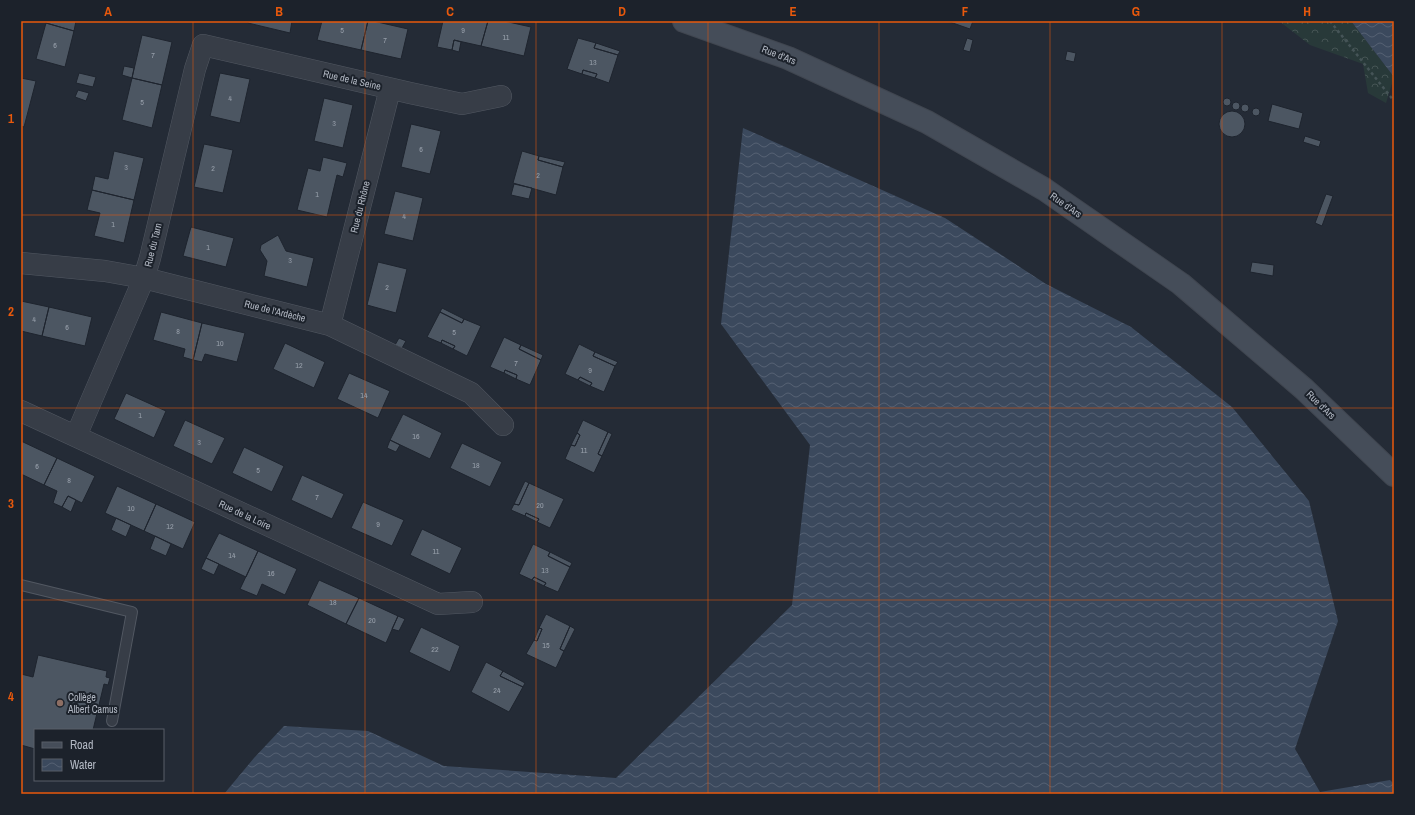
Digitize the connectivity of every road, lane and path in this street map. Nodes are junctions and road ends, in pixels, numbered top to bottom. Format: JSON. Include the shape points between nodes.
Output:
{"nodes":[{"id":1,"x":684,"y":21,"type":"edge"},
{"id":2,"x":1330,"y":21,"type":"edge"},
{"id":3,"x":203,"y":45,"type":"joint"},
{"id":4,"x":390,"y":89,"type":"junction"},
{"id":5,"x":501,"y":96,"type":"dead end"},
{"id":6,"x":1394,"y":101,"type":"edge"},
{"id":7,"x":21,"y":263,"type":"edge"},
{"id":8,"x":144,"y":278,"type":"junction"},
{"id":9,"x":330,"y":325,"type":"junction"},
{"id":10,"x":21,"y":411,"type":"edge"},
{"id":11,"x":503,"y":425,"type":"dead end"},
{"id":12,"x":76,"y":436,"type":"junction"},
{"id":13,"x":1394,"y":475,"type":"edge"},
{"id":14,"x":21,"y":585,"type":"edge"},
{"id":15,"x":472,"y":602,"type":"dead end"},
{"id":16,"x":112,"y":721,"type":"dead end"}],
"edges":[{"from":1,"to":13,"type":"main road","name":"Rue d'Ars","via":[[788,58],[913,116],[1044,189],[1181,284],[1304,389]]},
{"from":2,"to":6,"type":"path"},
{"from":3,"to":4,"type":"street","name":"Rue de la Seine"},
{"from":3,"to":8,"type":"street","name":"Rue du Tarn"},
{"from":4,"to":5,"type":"street","name":"Rue de la Seine","via":[[462,104]]},
{"from":4,"to":9,"type":"street","name":"Rue du Rhône"},
{"from":7,"to":8,"type":"street","name":"Rue de l'Ardèche","via":[[105,271]]},
{"from":8,"to":9,"type":"street","name":"Rue de l'Ardèche"},
{"from":8,"to":12,"type":"street","name":"Rue du Tarn"},
{"from":9,"to":11,"type":"street","name":"Rue de l'Ardèche","via":[[471,393]]},
{"from":10,"to":12,"type":"street","name":"Rue de la Loire"},
{"from":12,"to":15,"type":"street","name":"Rue de la Loire","via":[[438,604]]},
{"from":14,"to":16,"type":"lane","via":[[132,612]]}]}
